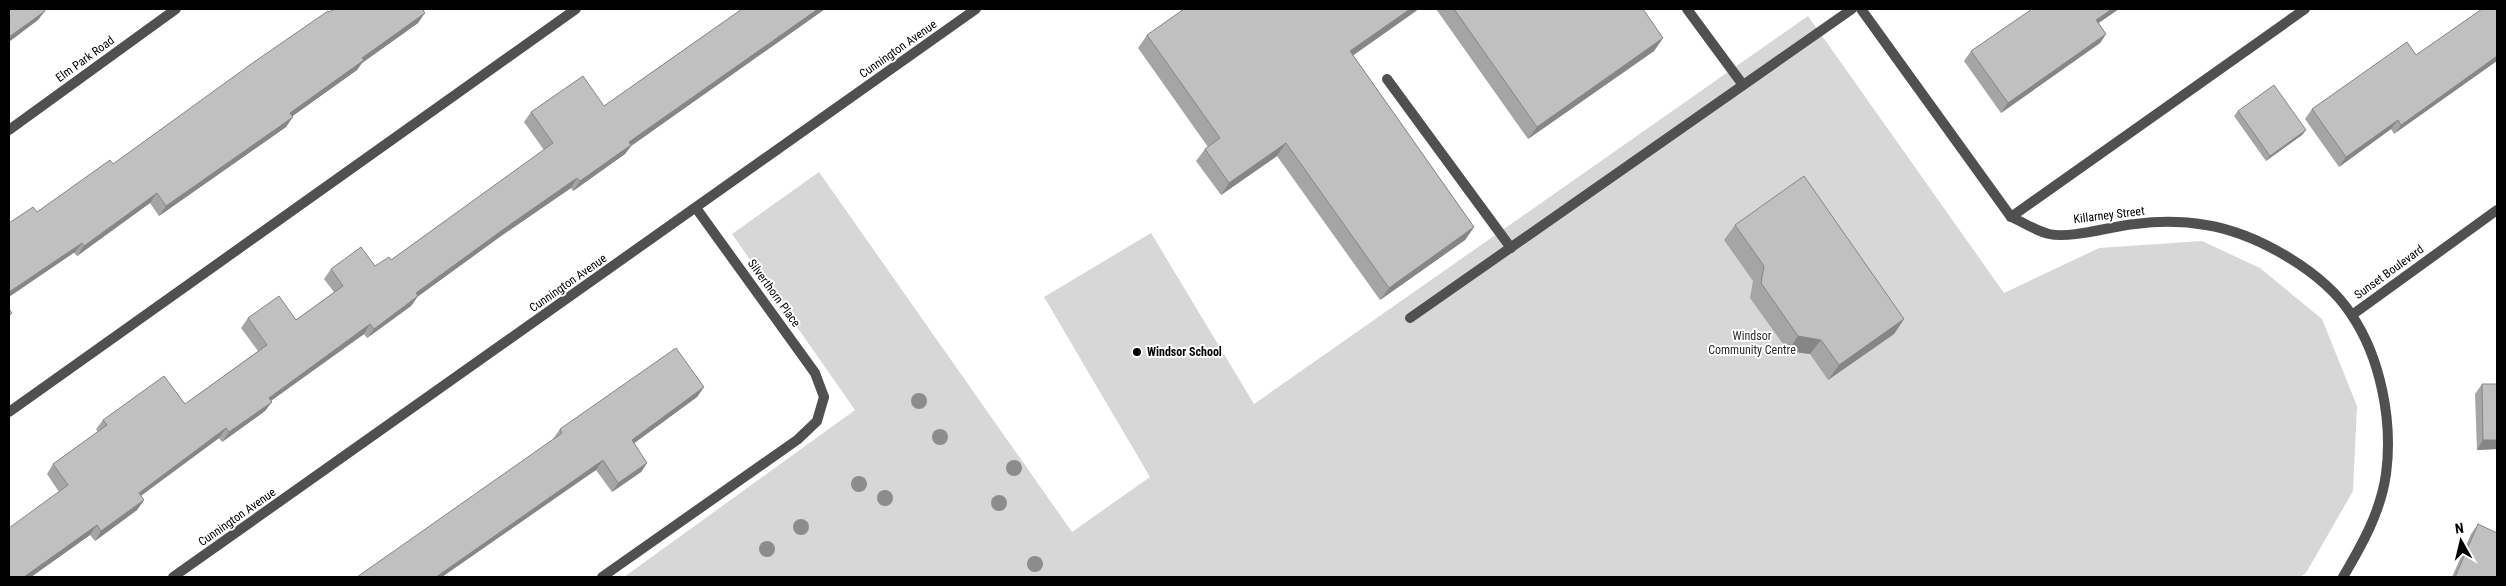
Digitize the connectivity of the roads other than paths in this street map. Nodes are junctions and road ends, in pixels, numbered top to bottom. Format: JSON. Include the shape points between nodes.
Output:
{"nodes":[{"id":1,"x":176,"y":9,"type":"edge"},
{"id":2,"x":576,"y":9,"type":"edge"},
{"id":3,"x":976,"y":9,"type":"edge"},
{"id":4,"x":1687,"y":9,"type":"edge"},
{"id":5,"x":1852,"y":9,"type":"edge"},
{"id":6,"x":1861,"y":9,"type":"edge"},
{"id":7,"x":2305,"y":9,"type":"edge"},
{"id":8,"x":1387,"y":79,"type":"dead end"},
{"id":9,"x":1743,"y":85,"type":"junction"},
{"id":10,"x":9,"y":130,"type":"edge"},
{"id":11,"x":696,"y":208,"type":"junction"},
{"id":12,"x":2497,"y":210,"type":"edge"},
{"id":13,"x":2011,"y":217,"type":"junction"},
{"id":14,"x":1510,"y":248,"type":"junction"},
{"id":15,"x":2352,"y":314,"type":"junction"},
{"id":16,"x":1410,"y":318,"type":"dead end"},
{"id":17,"x":9,"y":412,"type":"edge"},
{"id":18,"x":173,"y":577,"type":"edge"},
{"id":19,"x":602,"y":577,"type":"edge"},
{"id":20,"x":2342,"y":577,"type":"edge"}],
"edges":[{"from":1,"to":10,"type":"street","name":"Elm Park Road"},
{"from":2,"to":17,"type":"street"},
{"from":3,"to":11,"type":"street","name":"Cunnington Avenue"},
{"from":4,"to":9,"type":"street"},
{"from":5,"to":9,"type":"street"},
{"from":6,"to":13,"type":"street"},
{"from":7,"to":13,"type":"street"},
{"from":8,"to":14,"type":"street"},
{"from":9,"to":14,"type":"street"},
{"from":11,"to":18,"type":"street","name":"Cunnington Avenue"},
{"from":11,"to":19,"type":"street","name":"Silverthorn Place","via":[[815,373],[824,398],[817,421],[797,440]]},
{"from":12,"to":15,"type":"street","name":"Sunset Boulevard"},
{"from":13,"to":15,"type":"street","name":"Killarney Street","via":[[2050,234],[2174,221],[2243,234],[2279,252],[2311,274]]},
{"from":14,"to":16,"type":"street"},
{"from":15,"to":20,"type":"street","name":"Sunset Boulevard","via":[[2376,369],[2383,395],[2386,473],[2378,508]]}]}
